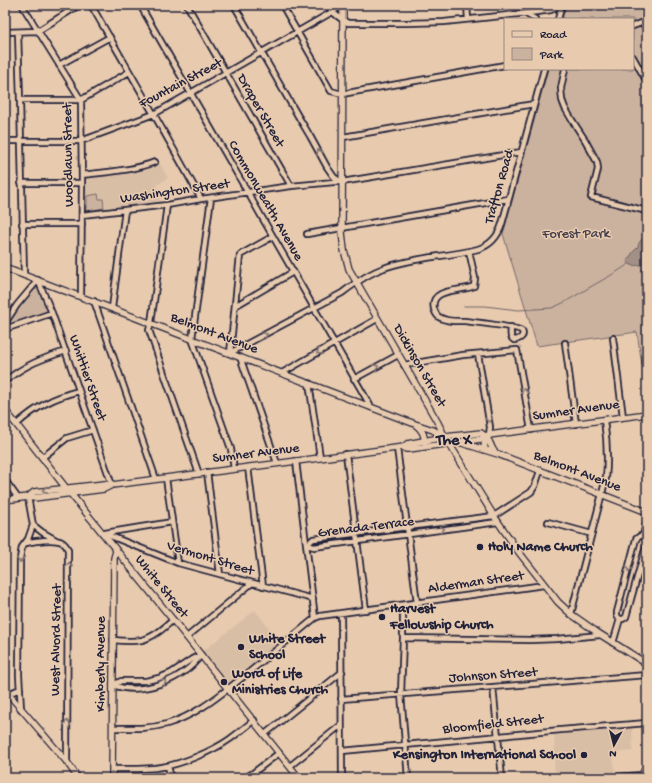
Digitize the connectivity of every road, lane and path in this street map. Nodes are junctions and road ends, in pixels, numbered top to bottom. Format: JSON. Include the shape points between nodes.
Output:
{"nodes":[{"id":1,"x":22,"y":5,"type":"edge"},
{"id":2,"x":79,"y":5,"type":"edge"},
{"id":3,"x":91,"y":5,"type":"edge"},
{"id":4,"x":140,"y":5,"type":"edge"},
{"id":5,"x":187,"y":5,"type":"edge"},
{"id":6,"x":234,"y":5,"type":"edge"},
{"id":7,"x":282,"y":5,"type":"edge"},
{"id":8,"x":328,"y":5,"type":"edge"},
{"id":9,"x":343,"y":5,"type":"edge"},
{"id":10,"x":467,"y":5,"type":"edge"},
{"id":11,"x":561,"y":5,"type":"edge"},
{"id":12,"x":332,"y":12,"type":"junction"},
{"id":13,"x":525,"y":14,"type":"junction"},
{"id":14,"x":533,"y":18,"type":"edge"},
{"id":15,"x":558,"y":18,"type":"edge"},
{"id":16,"x":468,"y":19,"type":"junction"},
{"id":17,"x":342,"y":20,"type":"junction"},
{"id":18,"x":647,"y":21,"type":"edge"},
{"id":19,"x":634,"y":26,"type":"edge"},
{"id":20,"x":38,"y":31,"type":"junction"},
{"id":21,"x":298,"y":31,"type":"junction"},
{"id":22,"x":5,"y":32,"type":"edge"},
{"id":23,"x":18,"y":32,"type":"junction"},
{"id":24,"x":110,"y":37,"type":"junction"},
{"id":25,"x":261,"y":52,"type":"junction"},
{"id":26,"x":634,"y":59,"type":"edge"},
{"id":27,"x":59,"y":65,"type":"junction"},
{"id":28,"x":504,"y":65,"type":"edge"},
{"id":29,"x":544,"y":70,"type":"edge"},
{"id":30,"x":565,"y":70,"type":"edge"},
{"id":31,"x":129,"y":72,"type":"junction"},
{"id":32,"x":226,"y":73,"type":"junction"},
{"id":33,"x":647,"y":82,"type":"edge"},
{"id":34,"x":191,"y":93,"type":"junction"},
{"id":35,"x":342,"y":94,"type":"junction"},
{"id":36,"x":20,"y":100,"type":"junction"},
{"id":37,"x":81,"y":100,"type":"junction"},
{"id":38,"x":534,"y":104,"type":"junction"},
{"id":39,"x":154,"y":114,"type":"junction"},
{"id":40,"x":342,"y":137,"type":"junction"},
{"id":41,"x":5,"y":141,"type":"edge"},
{"id":42,"x":21,"y":141,"type":"junction"},
{"id":43,"x":81,"y":141,"type":"junction"},
{"id":44,"x":521,"y":152,"type":"junction"},
{"id":45,"x":155,"y":162,"type":"dead end"},
{"id":46,"x":82,"y":175,"type":"junction"},
{"id":47,"x":342,"y":182,"type":"junction"},
{"id":48,"x":21,"y":183,"type":"junction"},
{"id":49,"x":82,"y":183,"type":"junction"},
{"id":50,"x":291,"y":186,"type":"junction"},
{"id":51,"x":247,"y":192,"type":"junction"},
{"id":52,"x":210,"y":198,"type":"junction"},
{"id":53,"x":201,"y":199,"type":"junction"},
{"id":54,"x":508,"y":199,"type":"junction"},
{"id":55,"x":167,"y":205,"type":"junction"},
{"id":56,"x":125,"y":210,"type":"junction"},
{"id":57,"x":647,"y":211,"type":"edge"},
{"id":58,"x":82,"y":215,"type":"junction"},
{"id":59,"x":22,"y":224,"type":"junction"},
{"id":60,"x":82,"y":224,"type":"junction"},
{"id":61,"x":342,"y":229,"type":"junction"},
{"id":62,"x":307,"y":234,"type":"dead end"},
{"id":63,"x":272,"y":237,"type":"junction"},
{"id":64,"x":469,"y":251,"type":"junction"},
{"id":65,"x":5,"y":268,"type":"edge"},
{"id":66,"x":293,"y":272,"type":"junction"},
{"id":67,"x":24,"y":275,"type":"junction"},
{"id":68,"x":38,"y":280,"type":"junction"},
{"id":69,"x":356,"y":282,"type":"junction"},
{"id":70,"x":81,"y":296,"type":"junction"},
{"id":71,"x":94,"y":301,"type":"junction"},
{"id":72,"x":235,"y":306,"type":"junction"},
{"id":73,"x":112,"y":308,"type":"junction"},
{"id":74,"x":314,"y":308,"type":"junction"},
{"id":75,"x":52,"y":313,"type":"junction"},
{"id":76,"x":377,"y":318,"type":"junction"},
{"id":77,"x":5,"y":323,"type":"edge"},
{"id":78,"x":151,"y":323,"type":"junction"},
{"id":79,"x":511,"y":327,"type":"dead end"},
{"id":80,"x":5,"y":329,"type":"edge"},
{"id":81,"x":613,"y":338,"type":"dead end"},
{"id":82,"x":192,"y":339,"type":"junction"},
{"id":83,"x":565,"y":343,"type":"dead end"},
{"id":84,"x":334,"y":344,"type":"junction"},
{"id":85,"x":66,"y":352,"type":"junction"},
{"id":86,"x":230,"y":353,"type":"junction"},
{"id":87,"x":478,"y":354,"type":"junction"},
{"id":88,"x":398,"y":355,"type":"junction"},
{"id":89,"x":240,"y":357,"type":"junction"},
{"id":90,"x":404,"y":365,"type":"junction"},
{"id":91,"x":282,"y":373,"type":"junction"},
{"id":92,"x":354,"y":379,"type":"junction"},
{"id":93,"x":5,"y":381,"type":"edge"},
{"id":94,"x":309,"y":383,"type":"junction"},
{"id":95,"x":79,"y":391,"type":"junction"},
{"id":96,"x":371,"y":407,"type":"junction"},
{"id":97,"x":5,"y":410,"type":"edge"},
{"id":98,"x":647,"y":414,"type":"edge"},
{"id":99,"x":623,"y":417,"type":"junction"},
{"id":100,"x":604,"y":420,"type":"junction"},
{"id":101,"x":16,"y":424,"type":"junction"},
{"id":102,"x":415,"y":424,"type":"junction"},
{"id":103,"x":576,"y":424,"type":"junction"},
{"id":104,"x":93,"y":430,"type":"junction"},
{"id":105,"x":531,"y":430,"type":"junction"},
{"id":106,"x":445,"y":437,"type":"junction"},
{"id":107,"x":487,"y":437,"type":"junction"},
{"id":108,"x":425,"y":440,"type":"junction"},
{"id":109,"x":460,"y":442,"type":"junction"},
{"id":110,"x":450,"y":444,"type":"junction"},
{"id":111,"x":404,"y":447,"type":"junction"},
{"id":112,"x":426,"y":447,"type":"junction"},
{"id":113,"x":397,"y":448,"type":"junction"},
{"id":114,"x":485,"y":450,"type":"junction"},
{"id":115,"x":346,"y":454,"type":"junction"},
{"id":116,"x":498,"y":454,"type":"junction"},
{"id":117,"x":42,"y":457,"type":"junction"},
{"id":118,"x":320,"y":457,"type":"junction"},
{"id":119,"x":296,"y":461,"type":"junction"},
{"id":120,"x":277,"y":463,"type":"junction"},
{"id":121,"x":248,"y":467,"type":"junction"},
{"id":122,"x":234,"y":469,"type":"junction"},
{"id":123,"x":540,"y":471,"type":"junction"},
{"id":124,"x":206,"y":472,"type":"junction"},
{"id":125,"x":199,"y":474,"type":"junction"},
{"id":126,"x":166,"y":478,"type":"junction"},
{"id":127,"x":156,"y":479,"type":"junction"},
{"id":128,"x":5,"y":480,"type":"edge"},
{"id":129,"x":112,"y":485,"type":"junction"},
{"id":130,"x":66,"y":488,"type":"junction"},
{"id":131,"x":70,"y":493,"type":"junction"},
{"id":132,"x":602,"y":494,"type":"junction"},
{"id":133,"x":28,"y":497,"type":"junction"},
{"id":134,"x":18,"y":498,"type":"junction"},
{"id":135,"x":5,"y":500,"type":"edge"},
{"id":136,"x":647,"y":512,"type":"edge"},
{"id":137,"x":494,"y":516,"type":"junction"},
{"id":138,"x":647,"y":520,"type":"edge"},
{"id":139,"x":172,"y":522,"type":"junction"},
{"id":140,"x":498,"y":522,"type":"junction"},
{"id":141,"x":548,"y":522,"type":"dead end"},
{"id":142,"x":33,"y":524,"type":"junction"},
{"id":143,"x":407,"y":527,"type":"junction"},
{"id":144,"x":103,"y":533,"type":"junction"},
{"id":145,"x":356,"y":534,"type":"junction"},
{"id":146,"x":408,"y":534,"type":"junction"},
{"id":147,"x":592,"y":534,"type":"junction"},
{"id":148,"x":643,"y":536,"type":"junction"},
{"id":149,"x":57,"y":540,"type":"junction"},
{"id":150,"x":358,"y":541,"type":"junction"},
{"id":151,"x":26,"y":543,"type":"junction"},
{"id":152,"x":307,"y":545,"type":"junction"},
{"id":153,"x":116,"y":551,"type":"junction"},
{"id":154,"x":178,"y":563,"type":"junction"},
{"id":155,"x":220,"y":574,"type":"junction"},
{"id":156,"x":252,"y":583,"type":"junction"},
{"id":157,"x":544,"y":585,"type":"junction"},
{"id":158,"x":263,"y":586,"type":"junction"},
{"id":159,"x":313,"y":599,"type":"junction"},
{"id":160,"x":417,"y":602,"type":"junction"},
{"id":161,"x":403,"y":604,"type":"junction"},
{"id":162,"x":366,"y":610,"type":"junction"},
{"id":163,"x":342,"y":613,"type":"junction"},
{"id":164,"x":571,"y":614,"type":"junction"},
{"id":165,"x":316,"y":618,"type":"junction"},
{"id":166,"x":620,"y":619,"type":"junction"},
{"id":167,"x":173,"y":620,"type":"junction"},
{"id":168,"x":600,"y":635,"type":"junction"},
{"id":169,"x":187,"y":637,"type":"junction"},
{"id":170,"x":403,"y":638,"type":"junction"},
{"id":171,"x":113,"y":640,"type":"junction"},
{"id":172,"x":613,"y":643,"type":"junction"},
{"id":173,"x":201,"y":656,"type":"junction"},
{"id":174,"x":647,"y":664,"type":"edge"},
{"id":175,"x":174,"y":671,"type":"junction"},
{"id":176,"x":342,"y":672,"type":"junction"},
{"id":177,"x":647,"y":675,"type":"edge"},
{"id":178,"x":176,"y":677,"type":"junction"},
{"id":179,"x":148,"y":680,"type":"junction"},
{"id":180,"x":113,"y":685,"type":"junction"},
{"id":181,"x":149,"y":687,"type":"junction"},
{"id":182,"x":493,"y":687,"type":"junction"},
{"id":183,"x":20,"y":689,"type":"junction"},
{"id":184,"x":228,"y":689,"type":"junction"},
{"id":185,"x":7,"y":692,"type":"edge"},
{"id":186,"x":401,"y":694,"type":"junction"},
{"id":187,"x":341,"y":699,"type":"junction"},
{"id":188,"x":21,"y":709,"type":"junction"},
{"id":189,"x":254,"y":720,"type":"junction"},
{"id":190,"x":647,"y":723,"type":"edge"},
{"id":191,"x":341,"y":725,"type":"junction"},
{"id":192,"x":113,"y":728,"type":"junction"},
{"id":193,"x":265,"y":734,"type":"junction"},
{"id":194,"x":498,"y":736,"type":"junction"},
{"id":195,"x":405,"y":745,"type":"junction"},
{"id":196,"x":67,"y":747,"type":"junction"},
{"id":197,"x":56,"y":750,"type":"junction"},
{"id":198,"x":342,"y":751,"type":"junction"},
{"id":199,"x":279,"y":753,"type":"junction"},
{"id":200,"x":67,"y":762,"type":"junction"},
{"id":201,"x":647,"y":764,"type":"edge"},
{"id":202,"x":168,"y":766,"type":"junction"},
{"id":203,"x":290,"y":766,"type":"junction"},
{"id":204,"x":112,"y":769,"type":"junction"},
{"id":205,"x":641,"y":776,"type":"edge"},
{"id":206,"x":78,"y":778,"type":"edge"},
{"id":207,"x":112,"y":778,"type":"edge"},
{"id":208,"x":171,"y":778,"type":"edge"},
{"id":209,"x":245,"y":778,"type":"edge"},
{"id":210,"x":299,"y":778,"type":"edge"},
{"id":211,"x":342,"y":778,"type":"edge"},
{"id":212,"x":408,"y":778,"type":"edge"},
{"id":213,"x":502,"y":778,"type":"edge"},
{"id":214,"x":604,"y":778,"type":"edge"},
{"id":215,"x":609,"y":778,"type":"edge"}],
"edges":[{"from":1,"to":20,"type":"street","name":"Woodlawn Street"},
{"from":2,"to":20,"type":"street"},
{"from":3,"to":24,"type":"street"},
{"from":4,"to":34,"type":"street","name":"Commonwealth Avenue"},
{"from":5,"to":32,"type":"street","name":"Draper Street"},
{"from":6,"to":25,"type":"street"},
{"from":7,"to":21,"type":"street"},
{"from":8,"to":12,"type":"street"},
{"from":9,"to":12,"type":"street","name":"Fountain Street"},
{"from":9,"to":17,"type":"main road","name":"Dickinson Street"},
{"from":10,"to":16,"type":"street"},
{"from":11,"to":13,"type":"street","via":[[547,11]]},
{"from":11,"to":15,"type":"street"},
{"from":12,"to":17,"type":"street"},
{"from":12,"to":21,"type":"street","name":"Fountain Street"},
{"from":13,"to":14,"type":"street"},
{"from":13,"to":16,"type":"street"},
{"from":16,"to":17,"type":"street","via":[[407,23],[348,23]]},
{"from":17,"to":35,"type":"main road","name":"Dickinson Street"},
{"from":18,"to":19,"type":"street"},
{"from":20,"to":23,"type":"street"},
{"from":20,"to":27,"type":"street","name":"Woodlawn Street"},
{"from":21,"to":25,"type":"street","name":"Fountain Street"},
{"from":21,"to":35,"type":"street","via":[[331,92]]},
{"from":22,"to":23,"type":"street"},
{"from":23,"to":36,"type":"street"},
{"from":24,"to":27,"type":"street"},
{"from":24,"to":31,"type":"street"},
{"from":25,"to":32,"type":"street","name":"Fountain Street"},
{"from":47,"to":25,"type":"street","one_way":true,"via":[[334,177],[327,167]]},
{"from":26,"to":33,"type":"street"},
{"from":27,"to":37,"type":"street","name":"Woodlawn Street"},
{"from":28,"to":35,"type":"street"},
{"from":29,"to":38,"type":"street","name":"Trafton Road"},
{"from":30,"to":57,"type":"street","via":[[561,88],[563,103],[598,165],[591,197]]},
{"from":31,"to":37,"type":"street"},
{"from":31,"to":39,"type":"street"},
{"from":32,"to":34,"type":"street","name":"Fountain Street"},
{"from":32,"to":50,"type":"street","name":"Draper Street"},
{"from":34,"to":39,"type":"street","name":"Fountain Street"},
{"from":34,"to":51,"type":"street","name":"Commonwealth Avenue"},
{"from":35,"to":40,"type":"main road","name":"Dickinson Street"},
{"from":36,"to":37,"type":"street"},
{"from":36,"to":42,"type":"street"},
{"from":37,"to":43,"type":"street","name":"Woodlawn Street"},
{"from":38,"to":40,"type":"street"},
{"from":38,"to":44,"type":"street","name":"Trafton Road"},
{"from":39,"to":43,"type":"street","name":"Fountain Street"},
{"from":39,"to":53,"type":"street"},
{"from":40,"to":47,"type":"main road","name":"Dickinson Street"},
{"from":41,"to":42,"type":"street","name":"Fountain Street"},
{"from":42,"to":43,"type":"street","name":"Fountain Street"},
{"from":42,"to":48,"type":"street"},
{"from":43,"to":46,"type":"street","name":"Woodlawn Street"},
{"from":44,"to":47,"type":"street","name":"Washington Street"},
{"from":44,"to":54,"type":"street","name":"Trafton Road"},
{"from":45,"to":46,"type":"street","via":[[145,166]]},
{"from":46,"to":49,"type":"street","name":"Woodlawn Street"},
{"from":47,"to":50,"type":"street","name":"Washington Street"},
{"from":47,"to":61,"type":"main road","name":"Dickinson Street"},
{"from":48,"to":49,"type":"street"},
{"from":48,"to":59,"type":"street"},
{"from":49,"to":58,"type":"street","name":"Woodlawn Street"},
{"from":50,"to":51,"type":"street","name":"Washington Street"},
{"from":51,"to":52,"type":"street","name":"Washington Street"},
{"from":51,"to":63,"type":"street","name":"Commonwealth Avenue"},
{"from":52,"to":53,"type":"street","name":"Washington Street"},
{"from":52,"to":82,"type":"street"},
{"from":53,"to":55,"type":"street","name":"Washington Street"},
{"from":54,"to":61,"type":"street"},
{"from":54,"to":64,"type":"street","name":"Trafton Road","via":[[502,224],[496,236],[486,246]]},
{"from":55,"to":56,"type":"street","name":"Washington Street"},
{"from":55,"to":78,"type":"street"},
{"from":56,"to":58,"type":"street","name":"Washington Street"},
{"from":56,"to":73,"type":"street"},
{"from":58,"to":60,"type":"street","name":"Woodlawn Street"},
{"from":59,"to":60,"type":"street"},
{"from":59,"to":67,"type":"street"},
{"from":60,"to":70,"type":"street","name":"Woodlawn Street"},
{"from":61,"to":62,"type":"street"},
{"from":61,"to":69,"type":"main road","name":"Dickinson Street","via":[[346,258]]},
{"from":63,"to":66,"type":"street","name":"Commonwealth Avenue"},
{"from":63,"to":72,"type":"street","via":[[240,255]]},
{"from":64,"to":69,"type":"street","name":"Trafton Road","via":[[391,266],[373,272]]},
{"from":64,"to":79,"type":"street","via":[[475,278],[474,286],[439,295],[434,304],[436,314],[448,320]]},
{"from":65,"to":67,"type":"main road","name":"Belmont Avenue"},
{"from":66,"to":72,"type":"street"},
{"from":66,"to":74,"type":"street","name":"Commonwealth Avenue"},
{"from":67,"to":68,"type":"main road","name":"Belmont Avenue"},
{"from":68,"to":70,"type":"main road","name":"Belmont Avenue"},
{"from":68,"to":75,"type":"street","name":"Whittier Street"},
{"from":68,"to":77,"type":"street","via":[[16,305]]},
{"from":69,"to":74,"type":"street","name":"Trafton Road"},
{"from":69,"to":76,"type":"main road","name":"Dickinson Street"},
{"from":70,"to":71,"type":"main road","name":"Belmont Avenue"},
{"from":71,"to":73,"type":"main road","name":"Belmont Avenue"},
{"from":71,"to":127,"type":"street"},
{"from":72,"to":86,"type":"street"},
{"from":73,"to":78,"type":"main road","name":"Belmont Avenue"},
{"from":74,"to":84,"type":"street","name":"Commonwealth Avenue"},
{"from":86,"to":74,"type":"street","name":"Trafton Road","one_way":true},
{"from":75,"to":80,"type":"street"},
{"from":75,"to":85,"type":"street","name":"Whittier Street"},
{"from":76,"to":84,"type":"street"},
{"from":76,"to":88,"type":"main road","name":"Dickinson Street"},
{"from":78,"to":82,"type":"main road","name":"Belmont Avenue"},
{"from":78,"to":125,"type":"street","via":[[149,330]]},
{"from":81,"to":99,"type":"street"},
{"from":82,"to":86,"type":"main road","name":"Belmont Avenue"},
{"from":82,"to":122,"type":"street","via":[[231,449]]},
{"from":83,"to":103,"type":"street"},
{"from":84,"to":91,"type":"street","one_way":true},
{"from":84,"to":92,"type":"street","name":"Commonwealth Avenue"},
{"from":85,"to":93,"type":"street","via":[[33,363]]},
{"from":85,"to":95,"type":"street","name":"Whittier Street"},
{"from":86,"to":89,"type":"main road","name":"Belmont Avenue"},
{"from":87,"to":90,"type":"street"},
{"from":105,"to":87,"type":"street","one_way":true,"via":[[517,350]]},
{"from":87,"to":107,"type":"street","one_way":true,"via":[[490,427]]},
{"from":88,"to":90,"type":"main road","name":"Dickinson Street"},
{"from":92,"to":88,"type":"street","one_way":true},
{"from":89,"to":91,"type":"main road","name":"Belmont Avenue"},
{"from":89,"to":120,"type":"street"},
{"from":90,"to":106,"type":"main road","name":"Dickinson Street"},
{"from":91,"to":94,"type":"main road","name":"Belmont Avenue"},
{"from":92,"to":96,"type":"street","name":"Commonwealth Avenue"},
{"from":94,"to":96,"type":"main road","name":"Belmont Avenue"},
{"from":94,"to":118,"type":"street"},
{"from":95,"to":101,"type":"street","via":[[48,402]]},
{"from":95,"to":104,"type":"street","name":"Whittier Street"},
{"from":96,"to":102,"type":"main road","name":"Belmont Avenue"},
{"from":97,"to":101,"type":"main road","name":"White Street"},
{"from":98,"to":99,"type":"main road","name":"Sumner Avenue"},
{"from":99,"to":100,"type":"main road","name":"Sumner Avenue"},
{"from":100,"to":103,"type":"main road","name":"Sumner Avenue"},
{"from":100,"to":132,"type":"street","via":[[608,456]]},
{"from":101,"to":117,"type":"main road","name":"White Street"},
{"from":102,"to":106,"type":"main road","name":"Belmont Avenue","via":[[434,430]]},
{"from":102,"to":108,"type":"main road","via":[[421,428]]},
{"from":103,"to":105,"type":"main road","name":"Sumner Avenue"},
{"from":104,"to":117,"type":"street","via":[[67,438]]},
{"from":104,"to":129,"type":"street","name":"Whittier Street"},
{"from":105,"to":107,"type":"main road","name":"Sumner Avenue"},
{"from":106,"to":107,"type":"main road","name":"Sumner Avenue","via":[[480,433]]},
{"from":106,"to":108,"type":"main road","name":"Sumner Avenue"},
{"from":106,"to":110,"type":"main road","name":"Dickinson Street"},
{"from":107,"to":109,"type":"main road","name":"Sumner Avenue"},
{"from":107,"to":114,"type":"main road","via":[[484,441]]},
{"from":107,"to":116,"type":"main road","via":[[492,449]]},
{"from":108,"to":111,"type":"main road","name":"Sumner Avenue","via":[[406,444]]},
{"from":108,"to":112,"type":"main road"},
{"from":109,"to":110,"type":"main road","name":"Sumner Avenue"},
{"from":109,"to":114,"type":"main road","name":"Belmont Avenue"},
{"from":110,"to":112,"type":"main road","name":"Sumner Avenue"},
{"from":110,"to":137,"type":"main road","name":"Dickinson Street"},
{"from":111,"to":112,"type":"main road","name":"Sumner Avenue"},
{"from":111,"to":113,"type":"main road","name":"Sumner Avenue"},
{"from":113,"to":115,"type":"main road","name":"Sumner Avenue"},
{"from":113,"to":143,"type":"street"},
{"from":114,"to":116,"type":"main road","name":"Belmont Avenue"},
{"from":115,"to":118,"type":"main road","name":"Sumner Avenue"},
{"from":115,"to":145,"type":"street"},
{"from":116,"to":123,"type":"main road","name":"Belmont Avenue"},
{"from":117,"to":130,"type":"main road","name":"White Street"},
{"from":118,"to":119,"type":"main road","name":"Sumner Avenue"},
{"from":119,"to":120,"type":"main road","name":"Sumner Avenue"},
{"from":119,"to":152,"type":"street"},
{"from":120,"to":121,"type":"main road","name":"Sumner Avenue"},
{"from":121,"to":122,"type":"main road","name":"Sumner Avenue"},
{"from":121,"to":158,"type":"street"},
{"from":122,"to":124,"type":"main road","name":"Sumner Avenue"},
{"from":123,"to":132,"type":"main road","name":"Belmont Avenue"},
{"from":123,"to":137,"type":"street","via":[[530,493]]},
{"from":124,"to":125,"type":"main road","name":"Sumner Avenue"},
{"from":124,"to":155,"type":"street"},
{"from":125,"to":126,"type":"main road","name":"Sumner Avenue"},
{"from":126,"to":127,"type":"main road","name":"Sumner Avenue"},
{"from":126,"to":139,"type":"street"},
{"from":127,"to":129,"type":"main road","name":"Sumner Avenue"},
{"from":128,"to":134,"type":"street"},
{"from":129,"to":130,"type":"main road","name":"Sumner Avenue"},
{"from":129,"to":131,"type":"main road","name":"Sumner Avenue","via":[[104,489]]},
{"from":130,"to":131,"type":"main road","name":"White Street"},
{"from":130,"to":133,"type":"main road","name":"Sumner Avenue","one_way":true,"via":[[34,492]]},
{"from":131,"to":133,"type":"main road","name":"Sumner Avenue"},
{"from":131,"to":144,"type":"main road","name":"White Street"},
{"from":132,"to":136,"type":"main road","name":"Belmont Avenue"},
{"from":132,"to":147,"type":"street"},
{"from":133,"to":134,"type":"main road","name":"Sumner Avenue"},
{"from":133,"to":142,"type":"street"},
{"from":134,"to":135,"type":"main road","name":"Sumner Avenue"},
{"from":137,"to":140,"type":"main road","name":"Dickinson Street"},
{"from":137,"to":143,"type":"street","name":"Grenada Terrace"},
{"from":138,"to":148,"type":"street"},
{"from":139,"to":144,"type":"street"},
{"from":139,"to":154,"type":"street"},
{"from":146,"to":140,"type":"street","name":"Grenada Terrace","one_way":true},
{"from":140,"to":157,"type":"main road","name":"Dickinson Street"},
{"from":141,"to":147,"type":"street"},
{"from":142,"to":149,"type":"street","name":"West Alvord Street"},
{"from":142,"to":151,"type":"street"},
{"from":143,"to":145,"type":"street","name":"Grenada Terrace"},
{"from":143,"to":146,"type":"street"},
{"from":144,"to":153,"type":"main road","name":"White Street"},
{"from":144,"to":154,"type":"street","name":"Vermont Street"},
{"from":145,"to":150,"type":"street"},
{"from":145,"to":152,"type":"street","name":"Grenada Terrace","via":[[313,540]]},
{"from":146,"to":150,"type":"street","name":"Grenada Terrace"},
{"from":146,"to":160,"type":"street"},
{"from":147,"to":164,"type":"street"},
{"from":148,"to":166,"type":"street","via":[[646,542],[626,617]]},
{"from":148,"to":166,"type":"street","one_way":true,"via":[[636,540],[617,612]]},
{"from":149,"to":151,"type":"street"},
{"from":196,"to":149,"type":"street","name":"West Alvord Street","one_way":true,"via":[[69,552],[65,544]]},
{"from":150,"to":152,"type":"street","name":"Grenada Terrace","via":[[314,547]]},
{"from":150,"to":162,"type":"street"},
{"from":151,"to":183,"type":"street","one_way":true,"via":[[22,547],[20,559]]},
{"from":152,"to":159,"type":"street"},
{"from":153,"to":167,"type":"main road","name":"White Street"},
{"from":153,"to":171,"type":"main road","name":"Kimberly Avenue"},
{"from":154,"to":155,"type":"street","name":"Vermont Street"},
{"from":155,"to":156,"type":"street","name":"Vermont Street"},
{"from":156,"to":158,"type":"street","name":"Vermont Street"},
{"from":156,"to":169,"type":"street"},
{"from":157,"to":160,"type":"street","name":"Alderman Street"},
{"from":157,"to":164,"type":"main road","name":"Dickinson Street"},
{"from":158,"to":159,"type":"street","name":"Vermont Street"},
{"from":159,"to":165,"type":"street"},
{"from":160,"to":161,"type":"street","name":"Alderman Street"},
{"from":161,"to":162,"type":"street","name":"Alderman Street"},
{"from":161,"to":170,"type":"street"},
{"from":162,"to":163,"type":"street","name":"Alderman Street"},
{"from":163,"to":165,"type":"street","name":"Alderman Street"},
{"from":163,"to":176,"type":"street"},
{"from":164,"to":168,"type":"main road","name":"Dickinson Street"},
{"from":165,"to":184,"type":"street"},
{"from":166,"to":172,"type":"street"},
{"from":167,"to":169,"type":"main road","name":"White Street"},
{"from":167,"to":171,"type":"street","via":[[159,632],[146,638]]},
{"from":168,"to":170,"type":"street","via":[[530,640]]},
{"from":168,"to":172,"type":"main road","name":"Dickinson Street"},
{"from":169,"to":173,"type":"main road","name":"White Street"},
{"from":170,"to":186,"type":"street"},
{"from":171,"to":180,"type":"main road","name":"Kimberly Avenue"},
{"from":172,"to":174,"type":"main road","name":"Dickinson Street"},
{"from":173,"to":175,"type":"street"},
{"from":173,"to":178,"type":"street"},
{"from":173,"to":184,"type":"main road","name":"White Street"},
{"from":175,"to":178,"type":"street"},
{"from":175,"to":179,"type":"street"},
{"from":176,"to":187,"type":"street"},
{"from":176,"to":193,"type":"street"},
{"from":177,"to":182,"type":"street","name":"Johnson Street"},
{"from":181,"to":178,"type":"street","one_way":true},
{"from":179,"to":180,"type":"street","via":[[121,681]]},
{"from":179,"to":181,"type":"street"},
{"from":180,"to":181,"type":"street","via":[[121,688]]},
{"from":180,"to":192,"type":"main road","name":"Kimberly Avenue"},
{"from":182,"to":186,"type":"street","name":"Johnson Street"},
{"from":182,"to":194,"type":"street"},
{"from":183,"to":185,"type":"street"},
{"from":183,"to":188,"type":"street"},
{"from":184,"to":189,"type":"main road","name":"White Street"},
{"from":184,"to":192,"type":"street","via":[[196,712],[172,722],[142,728]]},
{"from":185,"to":188,"type":"main road"},
{"from":186,"to":187,"type":"street","name":"Johnson Street"},
{"from":186,"to":195,"type":"street"},
{"from":187,"to":191,"type":"street"},
{"from":188,"to":197,"type":"main road"},
{"from":189,"to":193,"type":"main road","name":"White Street"},
{"from":189,"to":202,"type":"street","via":[[212,749]]},
{"from":190,"to":194,"type":"street","name":"Bloomfield Street"},
{"from":191,"to":198,"type":"street"},
{"from":191,"to":203,"type":"street"},
{"from":192,"to":204,"type":"main road","name":"Kimberly Avenue"},
{"from":193,"to":199,"type":"main road","name":"White Street"},
{"from":194,"to":195,"type":"street","name":"Bloomfield Street"},
{"from":194,"to":213,"type":"street"},
{"from":195,"to":198,"type":"street","name":"Bloomfield Street"},
{"from":195,"to":212,"type":"street"},
{"from":196,"to":197,"type":"street"},
{"from":196,"to":200,"type":"street","name":"West Alvord Street"},
{"from":197,"to":200,"type":"main road"},
{"from":198,"to":211,"type":"street"},
{"from":199,"to":203,"type":"main road","name":"White Street"},
{"from":199,"to":209,"type":"street"},
{"from":200,"to":206,"type":"main road"},
{"from":201,"to":205,"type":"main road"},
{"from":202,"to":204,"type":"street"},
{"from":202,"to":208,"type":"street"},
{"from":203,"to":210,"type":"main road","name":"White Street"},
{"from":204,"to":207,"type":"main road","name":"Kimberly Avenue"},
{"from":205,"to":215,"type":"street"},
{"from":214,"to":215,"type":"street"}]}
